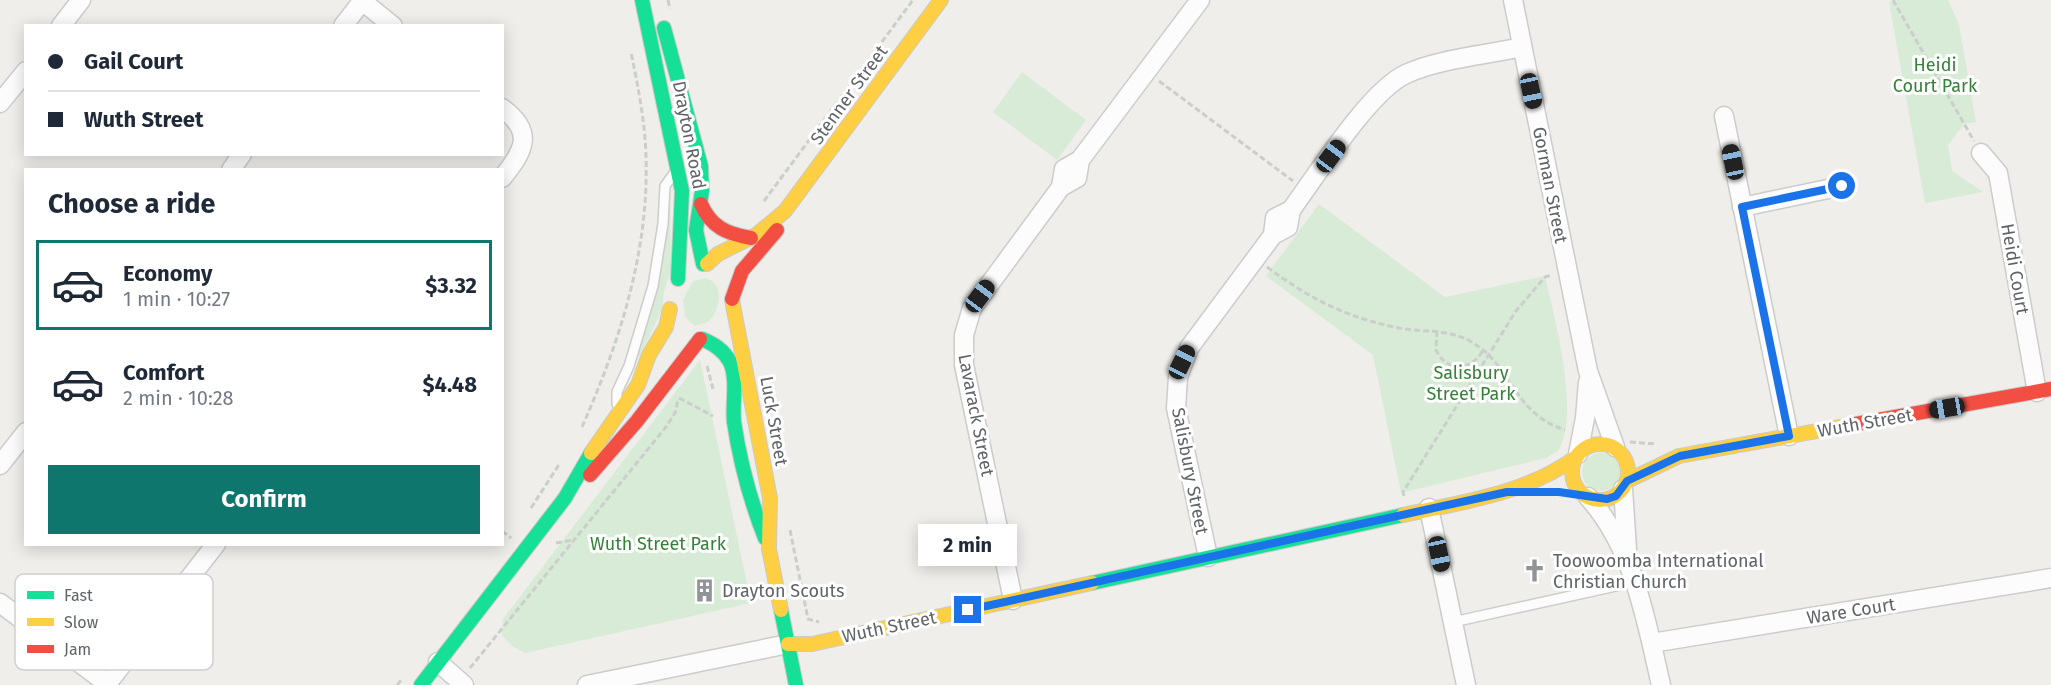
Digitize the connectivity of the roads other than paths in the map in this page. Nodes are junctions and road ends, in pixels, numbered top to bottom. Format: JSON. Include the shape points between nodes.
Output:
{"nodes":[{"id":1,"x":81,"y":0,"type":"edge"},
{"id":2,"x":362,"y":0,"type":"edge"},
{"id":3,"x":642,"y":0,"type":"edge"},
{"id":4,"x":656,"y":0,"type":"edge"},
{"id":5,"x":941,"y":0,"type":"edge"},
{"id":6,"x":1200,"y":0,"type":"edge"},
{"id":7,"x":1513,"y":0,"type":"edge"},
{"id":8,"x":63,"y":24,"type":"edge"},
{"id":9,"x":344,"y":24,"type":"edge"},
{"id":10,"x":391,"y":24,"type":"edge"},
{"id":11,"x":1522,"y":47,"type":"junction"},
{"id":12,"x":24,"y":73,"type":"edge"},
{"id":13,"x":0,"y":103,"type":"edge"},
{"id":14,"x":504,"y":110,"type":"edge"},
{"id":15,"x":1724,"y":117,"type":"dead end"},
{"id":16,"x":1981,"y":153,"type":"road end"},
{"id":17,"x":701,"y":165,"type":"junction"},
{"id":18,"x":678,"y":170,"type":"junction"},
{"id":19,"x":504,"y":176,"type":"edge"},
{"id":20,"x":1842,"y":186,"type":"dead end"},
{"id":21,"x":701,"y":204,"type":"junction"},
{"id":22,"x":1742,"y":207,"type":"junction"},
{"id":23,"x":785,"y":211,"type":"junction"},
{"id":24,"x":751,"y":238,"type":"junction"},
{"id":25,"x":705,"y":264,"type":"junction"},
{"id":26,"x":673,"y":294,"type":"junction"},
{"id":27,"x":732,"y":300,"type":"junction"},
{"id":28,"x":701,"y":339,"type":"junction"},
{"id":29,"x":1588,"y":371,"type":"junction"},
{"id":30,"x":2044,"y":391,"type":"edge"},
{"id":31,"x":620,"y":410,"type":"junction"},
{"id":32,"x":637,"y":421,"type":"junction"},
{"id":33,"x":24,"y":435,"type":"edge"},
{"id":34,"x":1789,"y":436,"type":"junction"},
{"id":35,"x":1615,"y":447,"type":"junction"},
{"id":36,"x":1577,"y":456,"type":"junction"},
{"id":37,"x":1680,"y":456,"type":"junction"},
{"id":38,"x":0,"y":465,"type":"edge"},
{"id":39,"x":1625,"y":485,"type":"junction"},
{"id":40,"x":1546,"y":491,"type":"dead end"},
{"id":41,"x":1507,"y":492,"type":"junction"},
{"id":42,"x":1566,"y":493,"type":"dead end"},
{"id":43,"x":1588,"y":497,"type":"junction"},
{"id":44,"x":565,"y":498,"type":"junction"},
{"id":45,"x":1429,"y":508,"type":"junction"},
{"id":46,"x":214,"y":546,"type":"edge"},
{"id":47,"x":770,"y":549,"type":"junction"},
{"id":48,"x":1208,"y":557,"type":"junction"},
{"id":49,"x":1628,"y":560,"type":"junction"},
{"id":50,"x":193,"y":574,"type":"edge"},
{"id":51,"x":2051,"y":578,"type":"edge"},
{"id":52,"x":1634,"y":582,"type":"junction"},
{"id":53,"x":1013,"y":600,"type":"junction"},
{"id":54,"x":0,"y":603,"type":"edge"},
{"id":55,"x":15,"y":614,"type":"edge"},
{"id":56,"x":1453,"y":622,"type":"junction"},
{"id":57,"x":1652,"y":643,"type":"junction"},
{"id":58,"x":788,"y":644,"type":"junction"},
{"id":59,"x":438,"y":662,"type":"junction"},
{"id":60,"x":89,"y":670,"type":"edge"},
{"id":61,"x":119,"y":670,"type":"edge"},
{"id":62,"x":462,"y":682,"type":"edge"},
{"id":63,"x":108,"y":684,"type":"edge"},
{"id":64,"x":421,"y":685,"type":"edge"},
{"id":65,"x":587,"y":685,"type":"edge"},
{"id":66,"x":796,"y":685,"type":"edge"},
{"id":67,"x":1466,"y":685,"type":"edge"},
{"id":68,"x":1661,"y":685,"type":"edge"}],
"edges":[{"from":1,"to":8,"type":"street"},
{"from":2,"to":9,"type":"street"},
{"from":2,"to":10,"type":"street"},
{"from":3,"to":18,"type":"street","name":"Drayton Road"},
{"from":4,"to":17,"type":"street","name":"Drayton Road"},
{"from":5,"to":23,"type":"street","name":"Stenner Street"},
{"from":6,"to":53,"type":"street","name":"Lavarack Street","via":[[1080,160],[1077,178],[1061,187],[972,308],[964,335],[964,365]]},
{"from":7,"to":11,"type":"street","name":"Gorman Street"},
{"from":11,"to":29,"type":"street","name":"Gorman Street"},
{"from":11,"to":48,"type":"street","name":"Salisbury Street","via":[[1424,68],[1394,80],[1371,101],[1291,210],[1275,218],[1273,235],[1189,348],[1178,377],[1176,408]]},
{"from":12,"to":13,"type":"street"},
{"from":14,"to":19,"type":"street","via":[[518,121],[523,134],[519,157]]},
{"from":15,"to":22,"type":"street"},
{"from":16,"to":30,"type":"street","name":"Heidi Court","via":[[1998,173]]},
{"from":17,"to":18,"type":"lane"},
{"from":17,"to":21,"type":"street","name":"Drayton Road"},
{"from":18,"to":26,"type":"street","name":"Drayton Road","via":[[683,207]]},
{"from":18,"to":31,"type":"lane","via":[[664,186],[663,224],[653,286],[636,348],[617,392]]},
{"from":20,"to":22,"type":"street"},
{"from":21,"to":24,"type":"street","via":[[715,227]]},
{"from":21,"to":25,"type":"street","name":"Drayton Road","via":[[696,230]]},
{"from":22,"to":34,"type":"street"},
{"from":23,"to":24,"type":"street","name":"Stenner Street"},
{"from":23,"to":27,"type":"street","name":"Stenner Street","via":[[777,231],[742,271]]},
{"from":24,"to":25,"type":"street","name":"Stenner Street"},
{"from":25,"to":26,"type":"street","via":[[691,267]]},
{"from":25,"to":27,"type":"street","via":[[723,273]]},
{"from":26,"to":28,"type":"street","via":[[680,332]]},
{"from":26,"to":31,"type":"street","via":[[663,335],[649,355],[638,385]]},
{"from":27,"to":28,"type":"street","via":[[720,329]]},
{"from":27,"to":47,"type":"street","name":"Luck Street","via":[[770,498]]},
{"from":28,"to":32,"type":"street"},
{"from":28,"to":47,"type":"street","name":"Luck Street","via":[[721,350],[731,367],[733,413],[752,507]]},
{"from":29,"to":35,"type":"street","name":"Gorman Street"},
{"from":29,"to":36,"type":"street","name":"Gorman Street","via":[[1585,418]]},
{"from":30,"to":34,"type":"street","name":"Wuth Street"},
{"from":31,"to":32,"type":"lane"},
{"from":31,"to":44,"type":"street"},
{"from":32,"to":44,"type":"street","via":[[586,480]]},
{"from":33,"to":38,"type":"street"},
{"from":34,"to":37,"type":"street","name":"Wuth Street"},
{"from":35,"to":36,"type":"street","via":[[1595,444]]},
{"from":35,"to":37,"type":"street","name":"Wuth Street"},
{"from":35,"to":39,"type":"street","via":[[1627,462]]},
{"from":36,"to":41,"type":"street","name":"Wuth Street","via":[[1554,473]]},
{"from":36,"to":43,"type":"street","via":[[1572,467],[1575,484]]},
{"from":37,"to":39,"type":"street","name":"Wuth Street"},
{"from":39,"to":43,"type":"street","via":[[1607,499]]},
{"from":39,"to":49,"type":"street"},
{"from":40,"to":41,"type":"street","name":"Wuth Street"},
{"from":41,"to":45,"type":"street","name":"Wuth Street"},
{"from":42,"to":43,"type":"street"},
{"from":43,"to":49,"type":"street","via":[[1610,524]]},
{"from":44,"to":59,"type":"street"},
{"from":45,"to":48,"type":"street","name":"Wuth Street"},
{"from":45,"to":56,"type":"street"},
{"from":46,"to":50,"type":"street"},
{"from":47,"to":58,"type":"street","name":"Luck Street"},
{"from":48,"to":53,"type":"street","name":"Wuth Street"},
{"from":49,"to":52,"type":"street"},
{"from":51,"to":57,"type":"street","name":"Ware Court"},
{"from":52,"to":56,"type":"lane"},
{"from":52,"to":57,"type":"street"},
{"from":53,"to":58,"type":"street","name":"Wuth Street","via":[[802,646]]},
{"from":54,"to":55,"type":"street"},
{"from":56,"to":67,"type":"street"},
{"from":57,"to":68,"type":"street"},
{"from":58,"to":65,"type":"street","name":"Wuth Street"},
{"from":58,"to":66,"type":"street","name":"Luck Street"},
{"from":59,"to":62,"type":"street"},
{"from":59,"to":64,"type":"street"},
{"from":60,"to":63,"type":"street"},
{"from":61,"to":63,"type":"street"}]}
